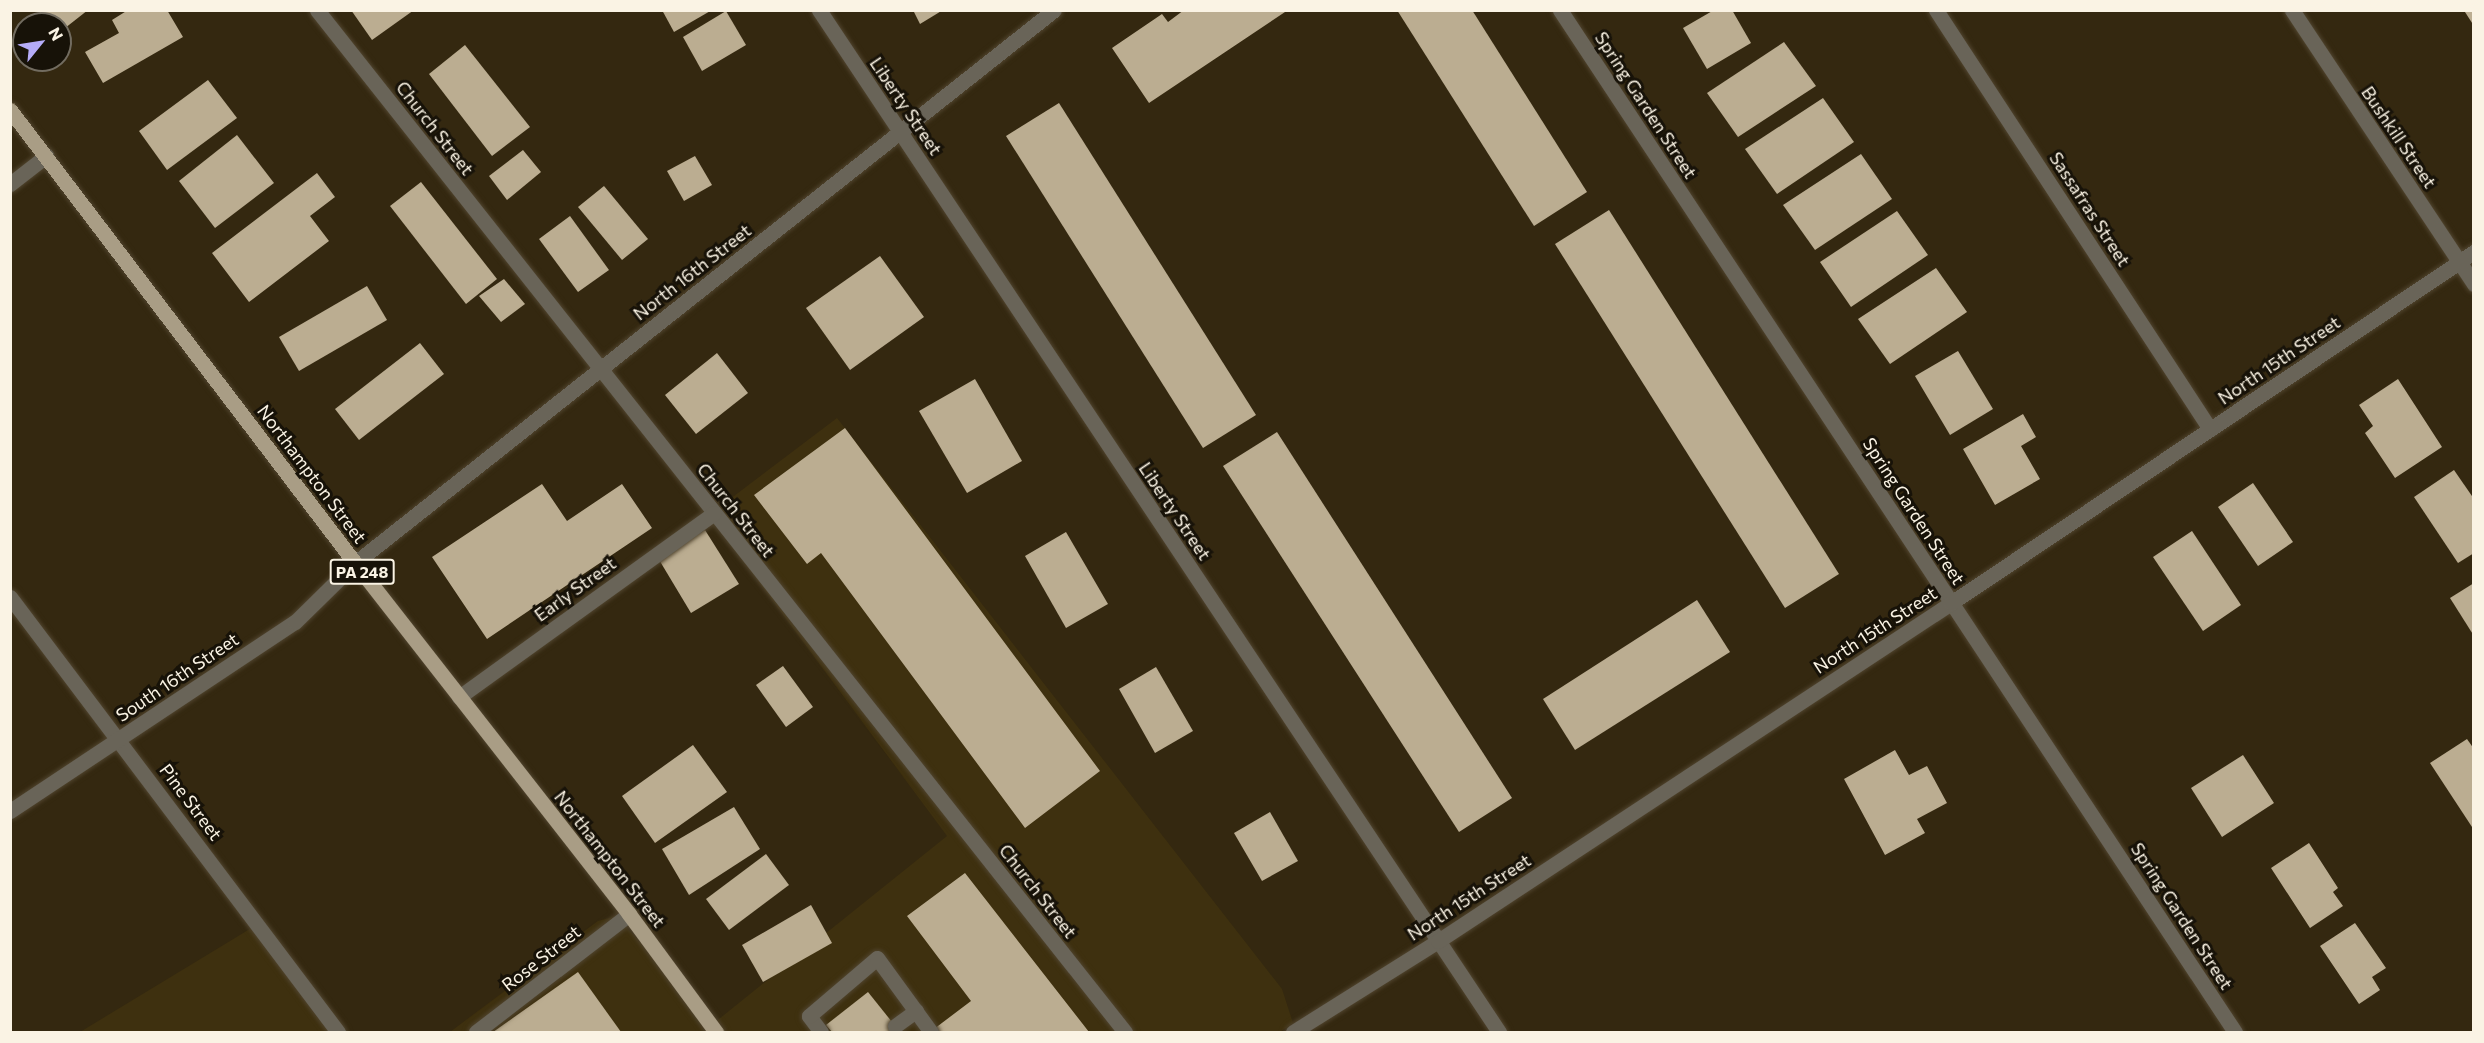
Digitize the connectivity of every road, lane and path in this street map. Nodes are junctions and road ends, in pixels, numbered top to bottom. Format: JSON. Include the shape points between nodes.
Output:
{"nodes":[{"id":1,"x":317,"y":10,"type":"edge"},
{"id":2,"x":819,"y":10,"type":"edge"},
{"id":3,"x":1054,"y":10,"type":"edge"},
{"id":4,"x":1560,"y":10,"type":"edge"},
{"id":5,"x":1936,"y":10,"type":"edge"},
{"id":6,"x":2292,"y":10,"type":"edge"},
{"id":7,"x":10,"y":110,"type":"edge"},
{"id":8,"x":900,"y":132,"type":"junction"},
{"id":9,"x":46,"y":156,"type":"junction"},
{"id":10,"x":10,"y":184,"type":"edge"},
{"id":11,"x":2474,"y":252,"type":"edge"},
{"id":12,"x":2458,"y":262,"type":"junction"},
{"id":13,"x":2474,"y":284,"type":"edge"},
{"id":14,"x":601,"y":369,"type":"junction"},
{"id":15,"x":2210,"y":429,"type":"junction"},
{"id":16,"x":714,"y":513,"type":"junction"},
{"id":17,"x":355,"y":563,"type":"junction"},
{"id":18,"x":10,"y":597,"type":"edge"},
{"id":19,"x":1951,"y":603,"type":"junction"},
{"id":20,"x":459,"y":697,"type":"junction"},
{"id":21,"x":120,"y":739,"type":"junction"},
{"id":22,"x":10,"y":811,"type":"edge"},
{"id":23,"x":629,"y":914,"type":"junction"},
{"id":24,"x":1438,"y":941,"type":"junction"},
{"id":25,"x":916,"y":1011,"type":"junction"},
{"id":26,"x":895,"y":1026,"type":"dead end"},
{"id":27,"x":712,"y":1031,"type":"edge"},
{"id":28,"x":1120,"y":1031,"type":"edge"},
{"id":29,"x":338,"y":1032,"type":"edge"},
{"id":30,"x":476,"y":1032,"type":"edge"},
{"id":31,"x":821,"y":1032,"type":"edge"},
{"id":32,"x":931,"y":1032,"type":"edge"},
{"id":33,"x":1293,"y":1032,"type":"edge"},
{"id":34,"x":1499,"y":1032,"type":"edge"},
{"id":35,"x":2235,"y":1032,"type":"edge"}],
"edges":[{"from":1,"to":14,"type":"street","name":"Church Street"},
{"from":2,"to":8,"type":"street","name":"Liberty Street"},
{"from":3,"to":8,"type":"street","name":"North 16th Street"},
{"from":4,"to":19,"type":"street","name":"Spring Garden Street"},
{"from":5,"to":15,"type":"street","name":"Sassafras Street"},
{"from":6,"to":12,"type":"street","name":"Bushkill Street"},
{"from":7,"to":9,"type":"main road","name":"Northampton Street","number":"PA 248"},
{"from":8,"to":14,"type":"street","name":"North 16th Street"},
{"from":8,"to":24,"type":"street","name":"Liberty Street"},
{"from":9,"to":10,"type":"street"},
{"from":9,"to":17,"type":"main road","name":"Northampton Street","number":"PA 248"},
{"from":11,"to":12,"type":"street","name":"North 15th Street"},
{"from":12,"to":13,"type":"street","name":"Bushkill Street"},
{"from":12,"to":15,"type":"street","name":"North 15th Street"},
{"from":14,"to":16,"type":"street","name":"Church Street"},
{"from":14,"to":17,"type":"street","name":"North 16th Street"},
{"from":15,"to":19,"type":"street","name":"North 15th Street"},
{"from":16,"to":20,"type":"street","name":"Early Street"},
{"from":16,"to":28,"type":"street","name":"Church Street"},
{"from":17,"to":20,"type":"main road","name":"Northampton Street","number":"PA 248"},
{"from":17,"to":21,"type":"street","name":"South 16th Street","via":[[295,622]]},
{"from":18,"to":21,"type":"street","name":"Pine Street"},
{"from":19,"to":24,"type":"street","name":"North 15th Street"},
{"from":19,"to":35,"type":"street","name":"Spring Garden Street"},
{"from":20,"to":23,"type":"main road","name":"Northampton Street","number":"PA 248"},
{"from":21,"to":22,"type":"street","name":"South 16th Street"},
{"from":21,"to":29,"type":"street","name":"Pine Street"},
{"from":23,"to":27,"type":"main road","name":"Northampton Street","number":"PA 248"},
{"from":23,"to":30,"type":"street","name":"Rose Street"},
{"from":24,"to":33,"type":"street","name":"North 15th Street"},
{"from":24,"to":34,"type":"street","name":"Liberty Street"},
{"from":25,"to":26,"type":"street"},
{"from":25,"to":31,"type":"street","via":[[877,958],[809,1016]]},
{"from":25,"to":32,"type":"street"}]}
